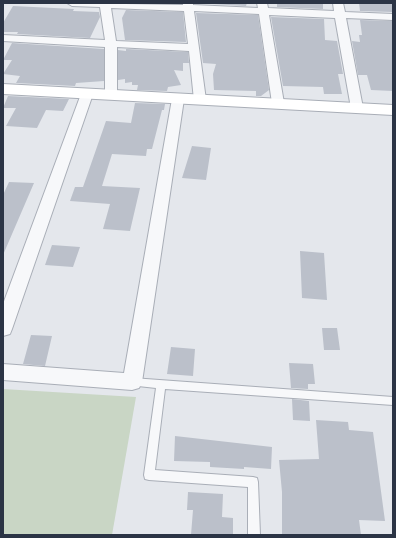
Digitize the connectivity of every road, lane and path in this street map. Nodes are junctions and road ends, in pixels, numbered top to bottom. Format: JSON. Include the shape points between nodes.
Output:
{"nodes":[{"id":1,"x":72,"y":3,"type":"edge"},
{"id":2,"x":104,"y":4,"type":"edge"},
{"id":3,"x":189,"y":6,"type":"edge"},
{"id":4,"x":263,"y":7,"type":"edge"},
{"id":5,"x":339,"y":9,"type":"edge"},
{"id":6,"x":393,"y":17,"type":"edge"},
{"id":7,"x":3,"y":38,"type":"edge"},
{"id":8,"x":111,"y":44,"type":"junction"},
{"id":9,"x":194,"y":48,"type":"junction"},
{"id":10,"x":3,"y":90,"type":"edge"},
{"id":11,"x":87,"y":94,"type":"junction"},
{"id":12,"x":111,"y":95,"type":"junction"},
{"id":13,"x":178,"y":98,"type":"junction"},
{"id":14,"x":200,"y":100,"type":"junction"},
{"id":15,"x":278,"y":104,"type":"junction"},
{"id":16,"x":358,"y":108,"type":"junction"},
{"id":17,"x":393,"y":110,"type":"edge"},
{"id":18,"x":3,"y":329,"type":"edge"},
{"id":19,"x":3,"y":372,"type":"edge"},
{"id":20,"x":132,"y":382,"type":"junction"},
{"id":21,"x":162,"y":385,"type":"junction"},
{"id":22,"x":393,"y":401,"type":"edge"},
{"id":23,"x":254,"y":535,"type":"edge"}],
"edges":[{"from":1,"to":2,"type":"street"},
{"from":2,"to":3,"type":"street"},
{"from":2,"to":8,"type":"street"},
{"from":3,"to":4,"type":"street"},
{"from":3,"to":9,"type":"street"},
{"from":4,"to":5,"type":"street"},
{"from":4,"to":15,"type":"street"},
{"from":5,"to":6,"type":"street"},
{"from":5,"to":16,"type":"street"},
{"from":7,"to":8,"type":"street"},
{"from":8,"to":9,"type":"street"},
{"from":8,"to":12,"type":"street"},
{"from":9,"to":14,"type":"street"},
{"from":10,"to":11,"type":"street"},
{"from":11,"to":12,"type":"street"},
{"from":11,"to":18,"type":"street"},
{"from":12,"to":13,"type":"street"},
{"from":13,"to":14,"type":"street"},
{"from":13,"to":20,"type":"street"},
{"from":14,"to":15,"type":"street"},
{"from":15,"to":16,"type":"street"},
{"from":16,"to":17,"type":"street"},
{"from":19,"to":20,"type":"street"},
{"from":20,"to":21,"type":"lane"},
{"from":21,"to":22,"type":"lane"},
{"from":21,"to":23,"type":"lane","via":[[149,475],[253,482]]}]}
